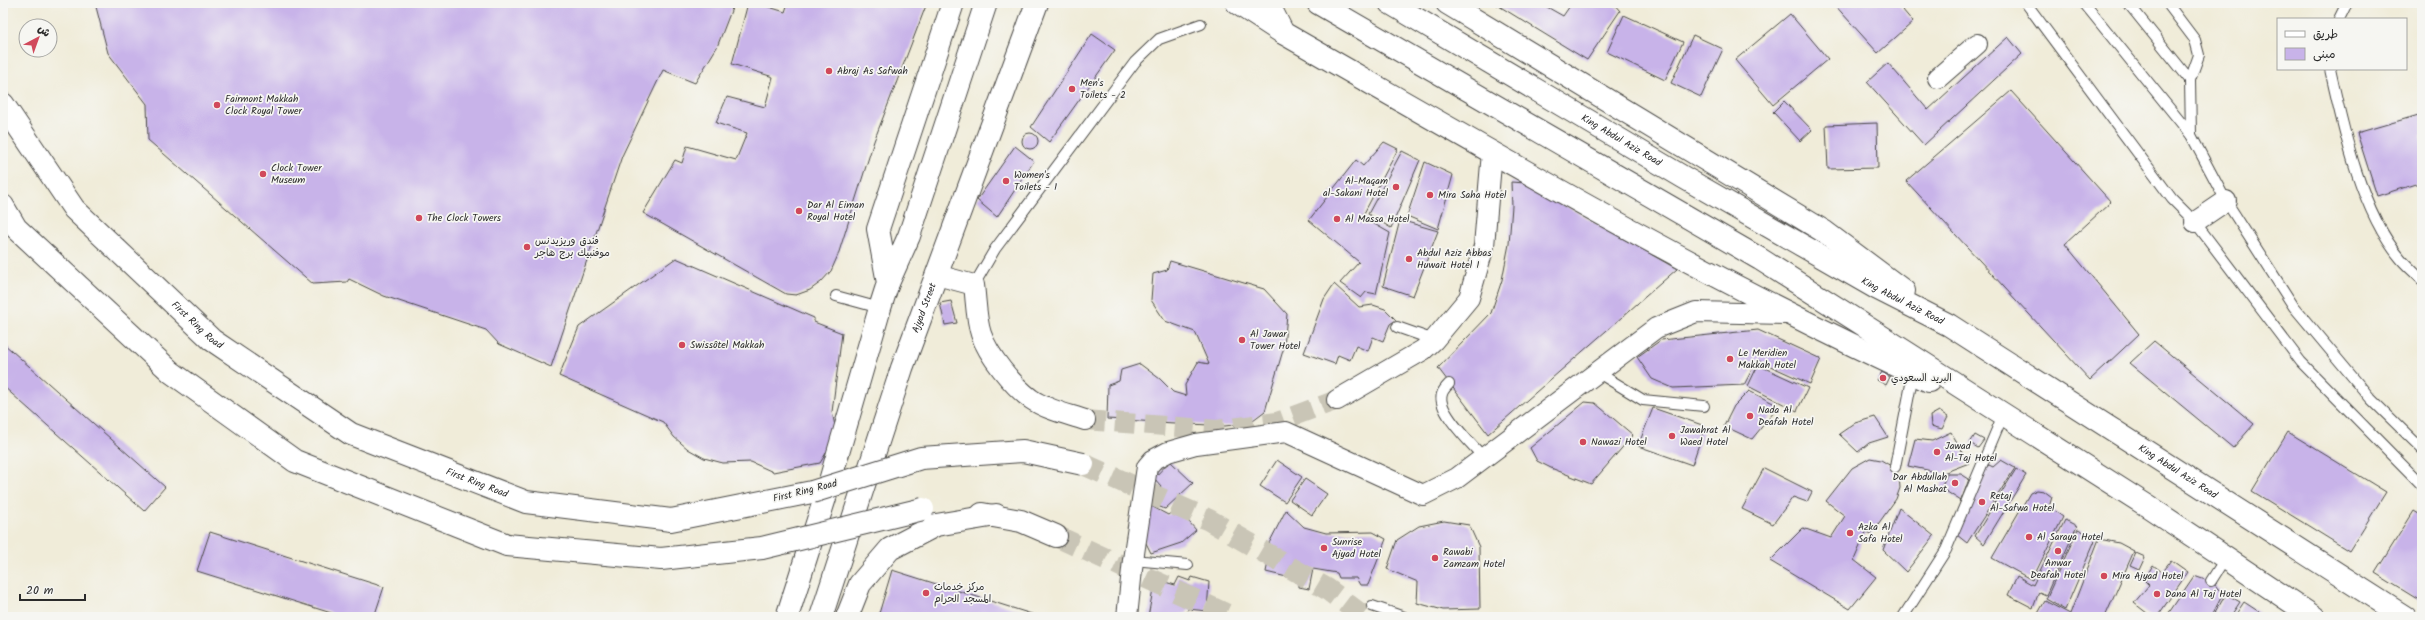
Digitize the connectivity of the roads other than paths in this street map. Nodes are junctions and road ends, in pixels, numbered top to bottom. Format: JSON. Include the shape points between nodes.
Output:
{"nodes":[{"id":1,"x":953,"y":3,"type":"edge"},
{"id":2,"x":986,"y":3,"type":"edge"},
{"id":3,"x":1037,"y":3,"type":"edge"},
{"id":4,"x":1237,"y":3,"type":"edge"},
{"id":5,"x":1268,"y":3,"type":"edge"},
{"id":6,"x":1318,"y":3,"type":"edge"},
{"id":7,"x":1390,"y":3,"type":"edge"},
{"id":8,"x":1447,"y":3,"type":"edge"},
{"id":9,"x":2026,"y":3,"type":"edge"},
{"id":10,"x":2084,"y":3,"type":"edge"},
{"id":11,"x":2128,"y":3,"type":"edge"},
{"id":12,"x":2167,"y":3,"type":"edge"},
{"id":13,"x":2347,"y":3,"type":"edge"},
{"id":14,"x":2340,"y":18,"type":"edge"},
{"id":15,"x":1201,"y":24,"type":"dead end"},
{"id":16,"x":1283,"y":33,"type":"junction"},
{"id":17,"x":1977,"y":44,"type":"dead end"},
{"id":18,"x":2330,"y":70,"type":"edge"},
{"id":19,"x":1938,"y":78,"type":"dead end"},
{"id":20,"x":2190,"y":80,"type":"junction"},
{"id":21,"x":3,"y":104,"type":"edge"},
{"id":22,"x":2191,"y":135,"type":"junction"},
{"id":23,"x":1492,"y":152,"type":"junction"},
{"id":24,"x":2226,"y":201,"type":"junction"},
{"id":25,"x":3,"y":206,"type":"edge"},
{"id":26,"x":2194,"y":222,"type":"junction"},
{"id":27,"x":937,"y":275,"type":"junction"},
{"id":28,"x":2422,"y":280,"type":"edge"},
{"id":29,"x":888,"y":283,"type":"junction"},
{"id":30,"x":974,"y":285,"type":"junction"},
{"id":31,"x":836,"y":296,"type":"dead end"},
{"id":32,"x":880,"y":308,"type":"junction"},
{"id":33,"x":1788,"y":314,"type":"junction"},
{"id":34,"x":1950,"y":325,"type":"junction"},
{"id":35,"x":1397,"y":328,"type":"dead end"},
{"id":36,"x":1434,"y":340,"type":"junction"},
{"id":37,"x":1596,"y":372,"type":"junction"},
{"id":38,"x":1913,"y":374,"type":"junction"},
{"id":39,"x":1450,"y":384,"type":"dead end"},
{"id":40,"x":1337,"y":400,"type":"tunnel mouth"},
{"id":41,"x":1704,"y":406,"type":"dead end"},
{"id":42,"x":2003,"y":415,"type":"junction"},
{"id":43,"x":1085,"y":420,"type":"tunnel mouth"},
{"id":44,"x":2422,"y":449,"type":"edge"},
{"id":45,"x":1484,"y":458,"type":"junction"},
{"id":46,"x":1083,"y":464,"type":"tunnel mouth"},
{"id":47,"x":1895,"y":467,"type":"dead end"},
{"id":48,"x":2422,"y":485,"type":"edge"},
{"id":49,"x":996,"y":515,"type":"junction"},
{"id":50,"x":1056,"y":536,"type":"tunnel mouth"},
{"id":51,"x":2225,"y":559,"type":"junction"},
{"id":52,"x":1133,"y":560,"type":"junction"},
{"id":53,"x":1188,"y":565,"type":"dead end"},
{"id":54,"x":2210,"y":581,"type":"dead end"},
{"id":55,"x":1372,"y":606,"type":"dead end"},
{"id":56,"x":2302,"y":614,"type":"edge"},
{"id":57,"x":787,"y":617,"type":"edge"},
{"id":58,"x":821,"y":617,"type":"edge"},
{"id":59,"x":847,"y":617,"type":"edge"},
{"id":60,"x":1127,"y":617,"type":"edge"},
{"id":61,"x":1404,"y":617,"type":"edge"},
{"id":62,"x":1903,"y":617,"type":"edge"},
{"id":63,"x":2405,"y":617,"type":"edge"}],
"edges":[{"from":1,"to":29,"type":"main road","via":[[878,229]]},
{"from":2,"to":29,"type":"main road","via":[[909,236]]},
{"from":3,"to":27,"type":"main road","name":"Ajyad Street"},
{"from":4,"to":16,"type":"main road"},
{"from":5,"to":16,"type":"main road"},
{"from":6,"to":42,"type":"main road","via":[[1760,259]]},
{"from":7,"to":34,"type":"main road","name":"King Abdul Aziz Road","via":[[1878,289]]},
{"from":8,"to":34,"type":"main road","via":[[1825,232]]},
{"from":9,"to":26,"type":"lane","via":[[2172,199]]},
{"from":10,"to":22,"type":"lane"},
{"from":11,"to":20,"type":"lane"},
{"from":12,"to":20,"type":"lane","via":[[2195,40],[2199,55]]},
{"from":13,"to":14,"type":"lane"},
{"from":15,"to":30,"type":"lane","via":[[1159,39],[1135,62],[995,250]]},
{"from":16,"to":23,"type":"main road"},
{"from":17,"to":19,"type":"street"},
{"from":18,"to":28,"type":"lane","via":[[2344,132],[2374,217],[2400,258]]},
{"from":20,"to":22,"type":"lane"},
{"from":21,"to":46,"type":"main road","name":"First Ring Road","bridge":true,"via":[[74,209],[212,340],[351,434],[526,502],[671,520],[812,492],[921,458],[1023,451]]},
{"from":22,"to":24,"type":"lane"},
{"from":23,"to":33,"type":"main road"},
{"from":23,"to":36,"type":"street","via":[[1484,246],[1470,298]]},
{"from":24,"to":26,"type":"street"},
{"from":24,"to":44,"type":"lane","via":[[2294,307],[2371,399]]},
{"from":25,"to":49,"type":"main road","bridge":true,"via":[[16,228],[171,372],[295,461],[507,545],[661,559],[762,548],[923,509]]},
{"from":26,"to":48,"type":"lane","via":[[2301,362]]},
{"from":27,"to":30,"type":"street"},
{"from":27,"to":58,"type":"main road","name":"Ajyad Street","via":[[902,368]]},
{"from":29,"to":32,"type":"main road"},
{"from":30,"to":43,"type":"street","via":[[980,332],[997,364],[1031,398],[1054,410]]},
{"from":31,"to":32,"type":"lane"},
{"from":32,"to":57,"type":"main road","via":[[825,498]]},
{"from":33,"to":37,"type":"street","via":[[1696,312],[1656,328]]},
{"from":33,"to":38,"type":"main road"},
{"from":34,"to":63,"type":"main road","name":"King Abdul Aziz Road"},
{"from":35,"to":36,"type":"lane"},
{"from":36,"to":40,"type":"street","via":[[1384,374]]},
{"from":37,"to":41,"type":"lane","via":[[1643,400]]},
{"from":37,"to":45,"type":"street"},
{"from":38,"to":42,"type":"main road"},
{"from":38,"to":47,"type":"lane"},
{"from":39,"to":45,"type":"lane","via":[[1442,394],[1442,404],[1448,416]]},
{"from":42,"to":51,"type":"main road","via":[[2149,507]]},
{"from":42,"to":62,"type":"lane","via":[[1946,550]]},
{"from":45,"to":52,"type":"street","via":[[1457,478],[1423,495],[1286,432],[1196,444],[1175,450],[1153,460],[1148,467]]},
{"from":49,"to":50,"type":"main road","via":[[1021,521]]},
{"from":49,"to":59,"type":"main road","via":[[936,525],[890,550],[860,584]]},
{"from":51,"to":54,"type":"lane"},
{"from":51,"to":56,"type":"main road"},
{"from":52,"to":53,"type":"lane"},
{"from":52,"to":60,"type":"street"},
{"from":55,"to":61,"type":"lane"}]}
